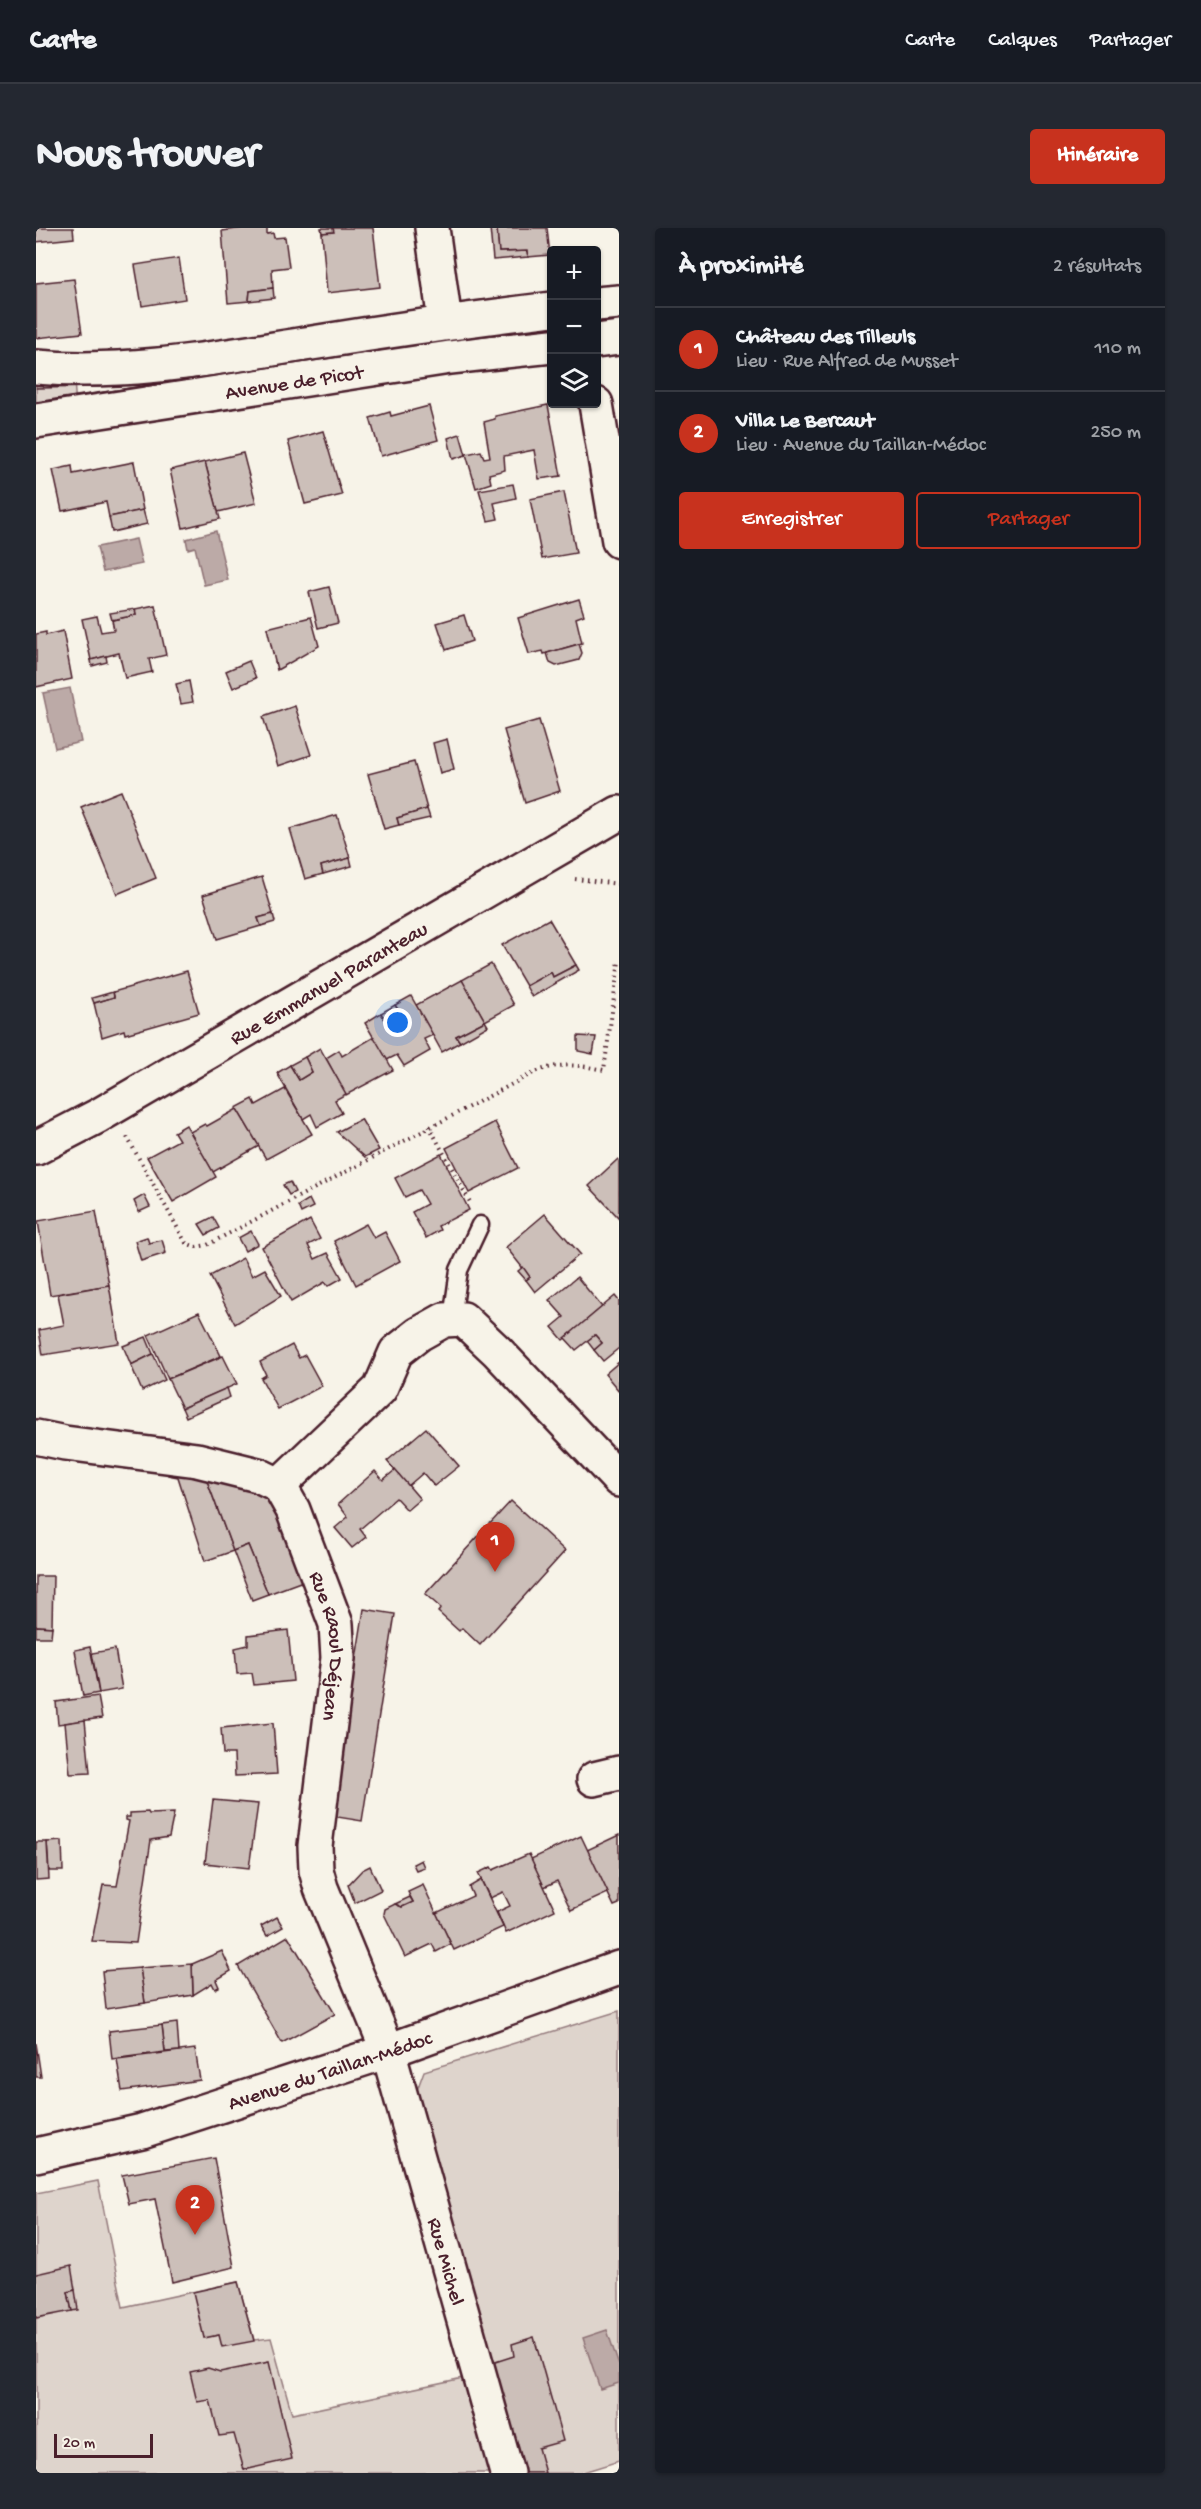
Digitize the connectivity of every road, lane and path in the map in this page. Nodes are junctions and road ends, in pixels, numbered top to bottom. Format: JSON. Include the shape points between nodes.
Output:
{"nodes":[{"id":1,"x":432,"y":228,"type":"edge"},
{"id":2,"x":619,"y":302,"type":"edge"},
{"id":3,"x":601,"y":304,"type":"edge"},
{"id":4,"x":547,"y":310,"type":"edge"},
{"id":5,"x":445,"y":322,"type":"junction"},
{"id":6,"x":619,"y":338,"type":"edge"},
{"id":7,"x":601,"y":340,"type":"edge"},
{"id":8,"x":547,"y":347,"type":"edge"},
{"id":9,"x":450,"y":357,"type":"junction"},
{"id":10,"x":36,"y":367,"type":"edge"},
{"id":11,"x":597,"y":408,"type":"edge"},
{"id":12,"x":36,"y":421,"type":"edge"},
{"id":13,"x":619,"y":541,"type":"edge"},
{"id":14,"x":619,"y":813,"type":"edge"},
{"id":15,"x":619,"y":962,"type":"edge"},
{"id":16,"x":111,"y":1108,"type":"junction"},
{"id":17,"x":429,"y":1126,"type":"junction"},
{"id":18,"x":36,"y":1148,"type":"edge"},
{"id":19,"x":480,"y":1225,"type":"joint"},
{"id":20,"x":452,"y":1319,"type":"junction"},
{"id":21,"x":36,"y":1437,"type":"edge"},
{"id":22,"x":619,"y":1480,"type":"edge"},
{"id":23,"x":279,"y":1485,"type":"junction"},
{"id":24,"x":619,"y":1968,"type":"edge"},
{"id":25,"x":388,"y":2051,"type":"junction"},
{"id":26,"x":36,"y":2155,"type":"edge"},
{"id":27,"x":507,"y":2473,"type":"edge"}],
"edges":[{"from":1,"to":5,"type":"street"},
{"from":2,"to":3,"type":"street"},
{"from":4,"to":5,"type":"street","name":"Avenue de Picot"},
{"from":5,"to":9,"type":"street"},
{"from":5,"to":10,"type":"street","name":"Avenue de Picot","via":[[170,365],[115,370]]},
{"from":6,"to":7,"type":"street"},
{"from":8,"to":9,"type":"street","name":"Avenue de Picot"},
{"from":9,"to":12,"type":"street","name":"Avenue de Picot"},
{"from":11,"to":13,"type":"street"},
{"from":14,"to":16,"type":"street","name":"Rue Emmanuel Paranteau"},
{"from":15,"to":17,"type":"path","via":[[604,1070],[554,1065]]},
{"from":16,"to":17,"type":"path","via":[[186,1243],[196,1247],[207,1245]]},
{"from":16,"to":18,"type":"street","name":"Rue Emmanuel Paranteau"},
{"from":17,"to":19,"type":"path"},
{"from":19,"to":20,"type":"lane","via":[[459,1270]]},
{"from":20,"to":22,"type":"street","via":[[463,1319],[497,1351]]},
{"from":20,"to":23,"type":"street","via":[[419,1334],[396,1352],[380,1389]]},
{"from":21,"to":23,"type":"street","via":[[197,1460],[258,1475]]},
{"from":23,"to":25,"type":"street","name":"Rue Raoul Déjean","via":[[293,1510],[336,1624],[338,1658],[315,1846],[316,1870]]},
{"from":24,"to":25,"type":"street","name":"Avenue du Taillan-Médoc"},
{"from":25,"to":26,"type":"street","name":"Avenue du Taillan-Médoc","via":[[142,2131]]},
{"from":25,"to":27,"type":"street","name":"Rue Michel"}]}
